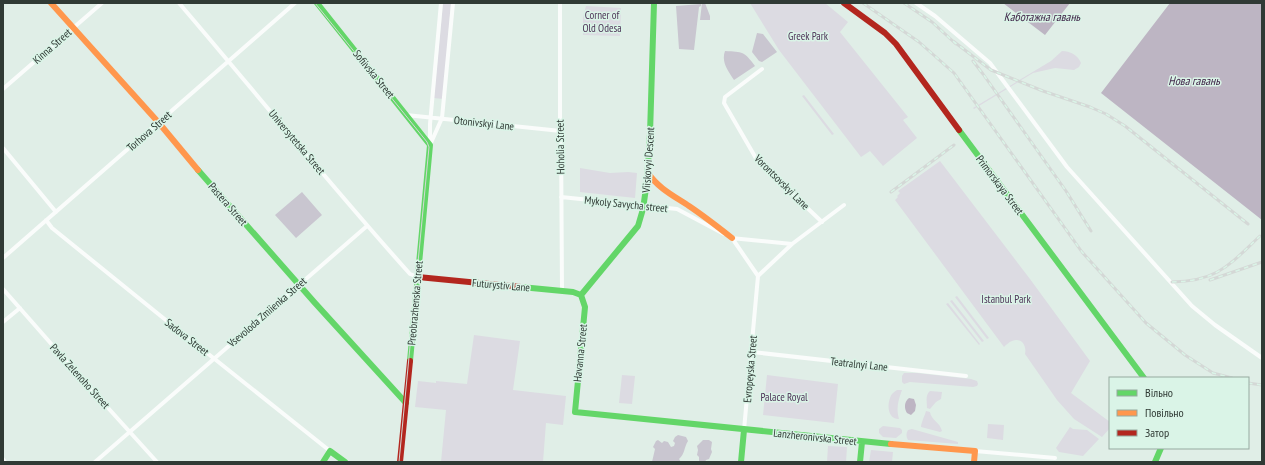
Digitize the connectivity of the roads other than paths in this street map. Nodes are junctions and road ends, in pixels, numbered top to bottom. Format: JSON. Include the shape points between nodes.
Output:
{"nodes":[{"id":1,"x":51,"y":3,"type":"edge"},
{"id":2,"x":102,"y":3,"type":"edge"},
{"id":3,"x":179,"y":3,"type":"edge"},
{"id":4,"x":296,"y":3,"type":"edge"},
{"id":5,"x":317,"y":3,"type":"edge"},
{"id":6,"x":441,"y":3,"type":"edge"},
{"id":7,"x":453,"y":3,"type":"edge"},
{"id":8,"x":560,"y":3,"type":"edge"},
{"id":9,"x":654,"y":3,"type":"edge"},
{"id":10,"x":844,"y":3,"type":"edge"},
{"id":11,"x":916,"y":3,"type":"edge"},
{"id":12,"x":73,"y":27,"type":"junction"},
{"id":13,"x":229,"y":61,"type":"junction"},
{"id":14,"x":762,"y":69,"type":"dead end"},
{"id":15,"x":4,"y":87,"type":"edge"},
{"id":16,"x":406,"y":115,"type":"junction"},
{"id":17,"x":431,"y":117,"type":"junction"},
{"id":18,"x":442,"y":118,"type":"junction"},
{"id":19,"x":159,"y":122,"type":"junction"},
{"id":20,"x":561,"y":131,"type":"junction"},
{"id":21,"x":430,"y":145,"type":"junction"},
{"id":22,"x":3,"y":148,"type":"edge"},
{"id":23,"x":648,"y":172,"type":"junction"},
{"id":24,"x":561,"y":197,"type":"junction"},
{"id":25,"x":844,"y":205,"type":"dead end"},
{"id":26,"x":56,"y":212,"type":"junction"},
{"id":27,"x":46,"y":220,"type":"junction"},
{"id":28,"x":822,"y":222,"type":"junction"},
{"id":29,"x":367,"y":226,"type":"junction"},
{"id":30,"x":732,"y":238,"type":"junction"},
{"id":31,"x":792,"y":244,"type":"junction"},
{"id":32,"x":3,"y":258,"type":"edge"},
{"id":33,"x":758,"y":276,"type":"junction"},
{"id":34,"x":419,"y":277,"type":"junction"},
{"id":35,"x":299,"y":285,"type":"junction"},
{"id":36,"x":3,"y":289,"type":"edge"},
{"id":37,"x":562,"y":291,"type":"junction"},
{"id":38,"x":581,"y":295,"type":"junction"},
{"id":39,"x":20,"y":308,"type":"junction"},
{"id":40,"x":3,"y":322,"type":"edge"},
{"id":41,"x":752,"y":352,"type":"junction"},
{"id":42,"x":1262,"y":358,"type":"edge"},
{"id":43,"x":214,"y":359,"type":"junction"},
{"id":44,"x":966,"y":376,"type":"dead end"},
{"id":45,"x":1143,"y":377,"type":"edge"},
{"id":46,"x":406,"y":403,"type":"junction"},
{"id":47,"x":575,"y":412,"type":"joint"},
{"id":48,"x":744,"y":430,"type":"junction"},
{"id":49,"x":131,"y":431,"type":"junction"},
{"id":50,"x":862,"y":442,"type":"junction"},
{"id":51,"x":1161,"y":449,"type":"edge"},
{"id":52,"x":330,"y":451,"type":"junction"},
{"id":53,"x":975,"y":451,"type":"junction"},
{"id":54,"x":1055,"y":458,"type":"dead end"},
{"id":55,"x":3,"y":459,"type":"edge"},
{"id":56,"x":5,"y":462,"type":"edge"},
{"id":57,"x":96,"y":462,"type":"edge"},
{"id":58,"x":158,"y":462,"type":"edge"},
{"id":59,"x":323,"y":462,"type":"edge"},
{"id":60,"x":345,"y":462,"type":"edge"},
{"id":61,"x":400,"y":462,"type":"edge"},
{"id":62,"x":741,"y":462,"type":"edge"},
{"id":63,"x":860,"y":462,"type":"edge"},
{"id":64,"x":974,"y":462,"type":"edge"},
{"id":65,"x":1155,"y":462,"type":"edge"}],
"edges":[{"from":1,"to":12,"type":"street","name":"Pastera Street"},
{"from":2,"to":12,"type":"street","name":"Kinna Street"},
{"from":3,"to":13,"type":"street","name":"Universytetska Street"},
{"from":4,"to":13,"type":"street","name":"Torhova Street"},
{"from":5,"to":16,"type":"street","name":"Sofiivska Street"},
{"from":6,"to":17,"type":"street","name":"Preobrazhenska Street"},
{"from":7,"to":18,"type":"street","name":"Preobrazhenska Street"},
{"from":8,"to":20,"type":"street","name":"Hoholia Street"},
{"from":9,"to":23,"type":"street","name":"Viiskovyi Descent"},
{"from":10,"to":45,"type":"street","name":"Primorskaya Street","via":[[896,44]]},
{"from":11,"to":42,"type":"street","via":[[935,16],[994,68],[1067,167],[1192,306]]},
{"from":12,"to":15,"type":"street","name":"Kinna Street"},
{"from":12,"to":19,"type":"street","name":"Pastera Street"},
{"from":13,"to":19,"type":"street","name":"Torhova Street"},
{"from":13,"to":29,"type":"street","name":"Universytetska Street"},
{"from":14,"to":28,"type":"street","name":"Vorontsovskyi Lane","via":[[725,97],[724,103],[757,160]]},
{"from":16,"to":17,"type":"street","name":"Otonivskyi Lane"},
{"from":16,"to":21,"type":"street","name":"Sofiivska Street"},
{"from":17,"to":18,"type":"street","name":"Otonivskyi Lane"},
{"from":17,"to":21,"type":"street","name":"Preobrazhenska Street"},
{"from":18,"to":20,"type":"street","name":"Otonivskyi Lane"},
{"from":18,"to":21,"type":"street","name":"Preobrazhenska Street"},
{"from":19,"to":26,"type":"street","name":"Torhova Street"},
{"from":19,"to":35,"type":"street","name":"Pastera Street"},
{"from":20,"to":24,"type":"street","name":"Hoholia Street"},
{"from":21,"to":34,"type":"street","name":"Preobrazhenska Street"},
{"from":22,"to":26,"type":"street"},
{"from":23,"to":30,"type":"street","via":[[659,186]]},
{"from":23,"to":38,"type":"street","name":"Viiskovyi Descent","via":[[642,216],[638,226]]},
{"from":24,"to":30,"type":"street","name":"Mykoly Savycha street","via":[[677,209]]},
{"from":24,"to":37,"type":"street","name":"Hoholia Street"},
{"from":25,"to":28,"type":"street"},
{"from":26,"to":27,"type":"street","name":"Torhova Street"},
{"from":27,"to":32,"type":"street","name":"Torhova Street"},
{"from":27,"to":43,"type":"street","name":"Sadova Street","via":[[52,228]]},
{"from":28,"to":31,"type":"street"},
{"from":29,"to":34,"type":"street","name":"Universytetska Street","via":[[410,274]]},
{"from":29,"to":35,"type":"street","name":"Vsevoloda Zmiienka Street"},
{"from":30,"to":31,"type":"street"},
{"from":30,"to":33,"type":"street"},
{"from":31,"to":33,"type":"street"},
{"from":33,"to":41,"type":"street","name":"Evropeyska Street"},
{"from":34,"to":37,"type":"street","name":"Futurystiv Lane"},
{"from":34,"to":46,"type":"street","name":"Preobrazhenska Street"},
{"from":35,"to":43,"type":"street","name":"Vsevoloda Zmiienka Street"},
{"from":35,"to":46,"type":"street","name":"Pastera Street"},
{"from":36,"to":39,"type":"street","name":"Pavla Zelenoho Street"},
{"from":37,"to":38,"type":"street","name":"Futurystiv Lane"},
{"from":38,"to":47,"type":"street","name":"Havanna Street","via":[[585,307]]},
{"from":39,"to":40,"type":"street"},
{"from":39,"to":49,"type":"street","name":"Pavla Zelenoho Street"},
{"from":41,"to":44,"type":"street","name":"Teatralnyi Lane"},
{"from":41,"to":48,"type":"street","name":"Evropeyska Street"},
{"from":43,"to":49,"type":"street","name":"Vsevoloda Zmiienka Street"},
{"from":43,"to":52,"type":"street","name":"Sadova Street"},
{"from":46,"to":61,"type":"street","name":"Preobrazhenska Street"},
{"from":47,"to":48,"type":"street","name":"Lanzheronivska Street"},
{"from":48,"to":50,"type":"street","name":"Lanzheronivska Street"},
{"from":48,"to":62,"type":"street","name":"Evropeyska Street"},
{"from":49,"to":57,"type":"street","name":"Vsevoloda Zmiienka Street"},
{"from":49,"to":58,"type":"street","name":"Pavla Zelenoho Street"},
{"from":50,"to":53,"type":"street","name":"Lanzheronivska Street"},
{"from":50,"to":63,"type":"street"},
{"from":51,"to":65,"type":"street"},
{"from":52,"to":59,"type":"street"},
{"from":52,"to":60,"type":"street"},
{"from":53,"to":54,"type":"street","name":"Lanzheronivska Street"},
{"from":53,"to":64,"type":"street"},
{"from":55,"to":56,"type":"street"}]}
